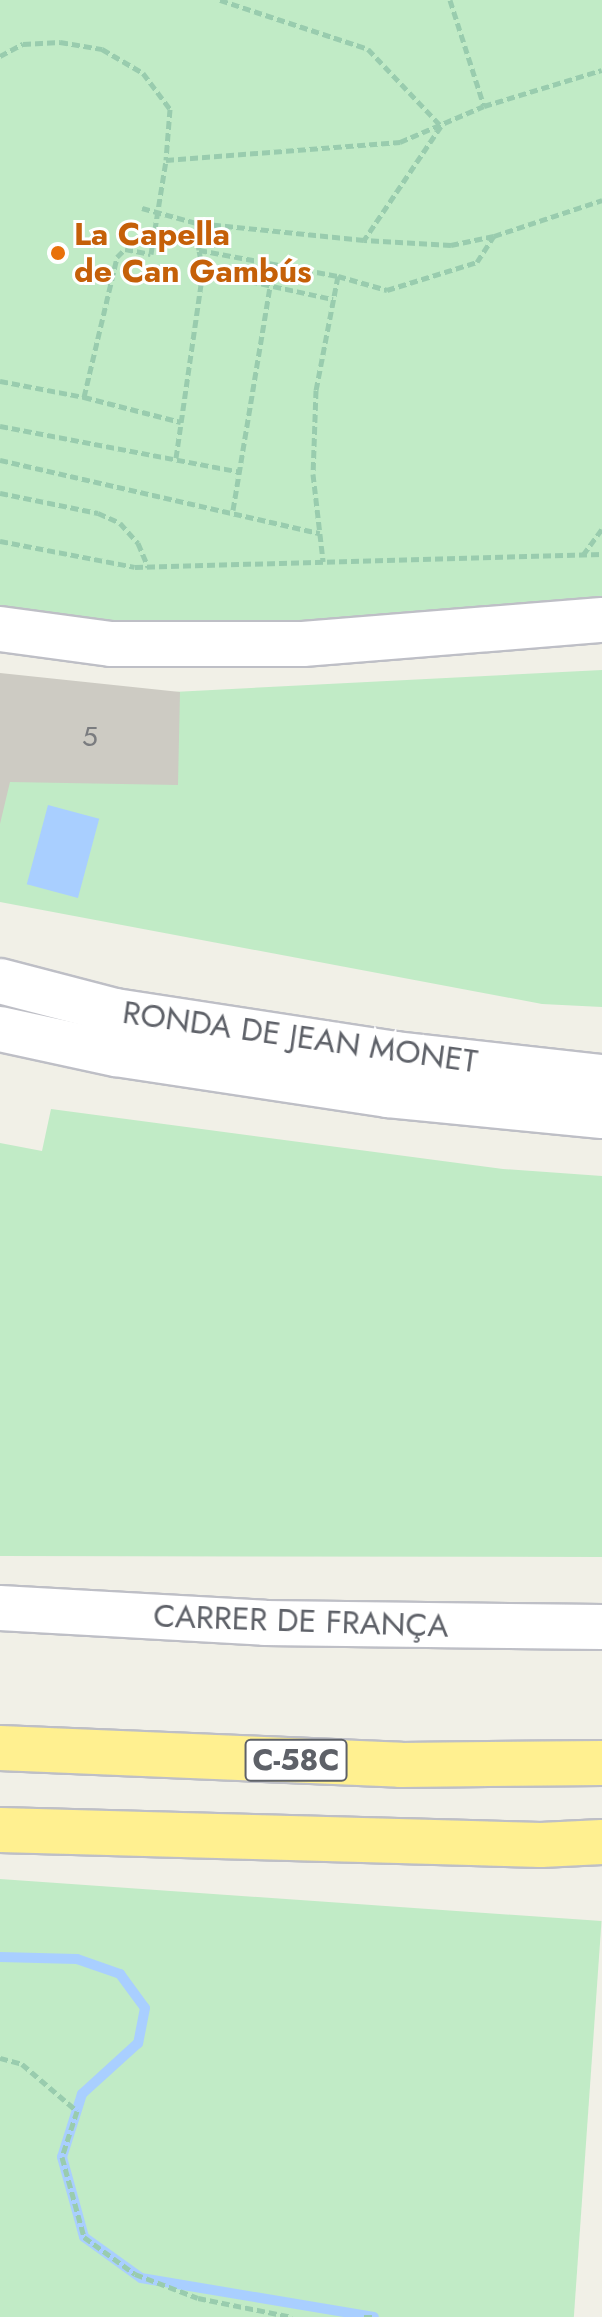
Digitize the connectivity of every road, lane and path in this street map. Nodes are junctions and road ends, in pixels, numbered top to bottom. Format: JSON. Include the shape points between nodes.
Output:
{"nodes":[{"id":1,"x":220,"y":0,"type":"edge"},
{"id":2,"x":450,"y":0,"type":"edge"},
{"id":3,"x":0,"y":56,"type":"edge"},
{"id":4,"x":602,"y":70,"type":"edge"},
{"id":5,"x":484,"y":106,"type":"junction"},
{"id":6,"x":441,"y":126,"type":"junction"},
{"id":7,"x":166,"y":160,"type":"junction"},
{"id":8,"x":602,"y":200,"type":"edge"},
{"id":9,"x":142,"y":208,"type":"dead end"},
{"id":10,"x":160,"y":213,"type":"junction"},
{"id":11,"x":197,"y":223,"type":"junction"},
{"id":12,"x":494,"y":236,"type":"junction"},
{"id":13,"x":364,"y":240,"type":"junction"},
{"id":14,"x":199,"y":250,"type":"junction"},
{"id":15,"x":203,"y":271,"type":"junction"},
{"id":16,"x":338,"y":276,"type":"junction"},
{"id":17,"x":270,"y":287,"type":"junction"},
{"id":18,"x":333,"y":299,"type":"junction"},
{"id":19,"x":0,"y":381,"type":"edge"},
{"id":20,"x":84,"y":397,"type":"junction"},
{"id":21,"x":181,"y":422,"type":"junction"},
{"id":22,"x":0,"y":426,"type":"edge"},
{"id":23,"x":176,"y":458,"type":"junction"},
{"id":24,"x":0,"y":460,"type":"edge"},
{"id":25,"x":241,"y":472,"type":"junction"},
{"id":26,"x":0,"y":493,"type":"edge"},
{"id":27,"x":233,"y":510,"type":"junction"},
{"id":28,"x":602,"y":529,"type":"edge"},
{"id":29,"x":320,"y":533,"type":"junction"},
{"id":30,"x":0,"y":541,"type":"edge"},
{"id":31,"x":602,"y":554,"type":"edge"},
{"id":32,"x":583,"y":555,"type":"junction"},
{"id":33,"x":323,"y":561,"type":"junction"},
{"id":34,"x":148,"y":567,"type":"junction"},
{"id":35,"x":602,"y":620,"type":"edge"},
{"id":36,"x":0,"y":629,"type":"edge"},
{"id":37,"x":0,"y":981,"type":"edge"},
{"id":38,"x":0,"y":1029,"type":"edge"},
{"id":39,"x":602,"y":1077,"type":"edge"},
{"id":40,"x":602,"y":1116,"type":"edge"},
{"id":41,"x":0,"y":1608,"type":"edge"},
{"id":42,"x":602,"y":1627,"type":"edge"},
{"id":43,"x":0,"y":1748,"type":"edge"},
{"id":44,"x":602,"y":1763,"type":"edge"},
{"id":45,"x":0,"y":1830,"type":"edge"},
{"id":46,"x":602,"y":1842,"type":"edge"},
{"id":47,"x":541,"y":1845,"type":"junction"},
{"id":48,"x":602,"y":1860,"type":"edge"},
{"id":49,"x":0,"y":2058,"type":"edge"},
{"id":50,"x":292,"y":2317,"type":"edge"},
{"id":51,"x":364,"y":2317,"type":"edge"},
{"id":52,"x":372,"y":2317,"type":"edge"}],
"edges":[{"from":1,"to":6,"type":"path","via":[[368,49]]},
{"from":2,"to":5,"type":"path"},
{"from":3,"to":7,"type":"path","via":[[23,44],[60,42],[102,49],[143,73],[170,109]]},
{"from":4,"to":5,"type":"path"},
{"from":5,"to":6,"type":"path"},
{"from":6,"to":7,"type":"path","via":[[400,142]]},
{"from":6,"to":13,"type":"path"},
{"from":7,"to":10,"type":"path"},
{"from":8,"to":12,"type":"path"},
{"from":9,"to":10,"type":"path"},
{"from":10,"to":11,"type":"path"},
{"from":10,"to":20,"type":"path","via":[[151,254],[125,249],[117,257]]},
{"from":11,"to":13,"type":"path"},
{"from":11,"to":14,"type":"path"},
{"from":12,"to":13,"type":"path","via":[[451,245]]},
{"from":12,"to":16,"type":"path","via":[[477,262],[387,290]]},
{"from":14,"to":15,"type":"path"},
{"from":14,"to":16,"type":"path"},
{"from":15,"to":17,"type":"path"},
{"from":15,"to":21,"type":"path"},
{"from":16,"to":18,"type":"path"},
{"from":17,"to":18,"type":"path"},
{"from":17,"to":25,"type":"path"},
{"from":18,"to":29,"type":"path","via":[[316,390],[313,474]]},
{"from":19,"to":20,"type":"path"},
{"from":20,"to":21,"type":"path"},
{"from":21,"to":23,"type":"path"},
{"from":22,"to":23,"type":"path"},
{"from":23,"to":25,"type":"path"},
{"from":24,"to":27,"type":"path"},
{"from":25,"to":27,"type":"path"},
{"from":26,"to":34,"type":"path","via":[[98,513],[120,523],[138,543]]},
{"from":27,"to":29,"type":"path"},
{"from":28,"to":32,"type":"path"},
{"from":29,"to":33,"type":"path"},
{"from":30,"to":34,"type":"path"},
{"from":31,"to":32,"type":"path"},
{"from":32,"to":33,"type":"path"},
{"from":33,"to":34,"type":"path"},
{"from":35,"to":36,"type":"street","via":[[303,644],[111,644]]},
{"from":37,"to":39,"type":"street","name":"RONDA DE JEAN MONET","via":[[115,1011],[396,1054]]},
{"from":38,"to":40,"type":"street","name":"RONDA DE JEAN MONET","via":[[116,1054],[388,1095]]},
{"from":41,"to":42,"type":"street","name":"CARRER DE FRANÇA","via":[[265,1623]]},
{"from":43,"to":44,"type":"highway","number":"C-58C","via":[[401,1765]]},
{"from":45,"to":47,"type":"highway"},
{"from":46,"to":47,"type":"highway"},
{"from":47,"to":48,"type":"highway"},
{"from":49,"to":50,"type":"path","via":[[22,2064],[77,2111],[62,2157],[84,2237],[135,2274],[198,2298]]},
{"from":51,"to":52,"type":"path"}]}
